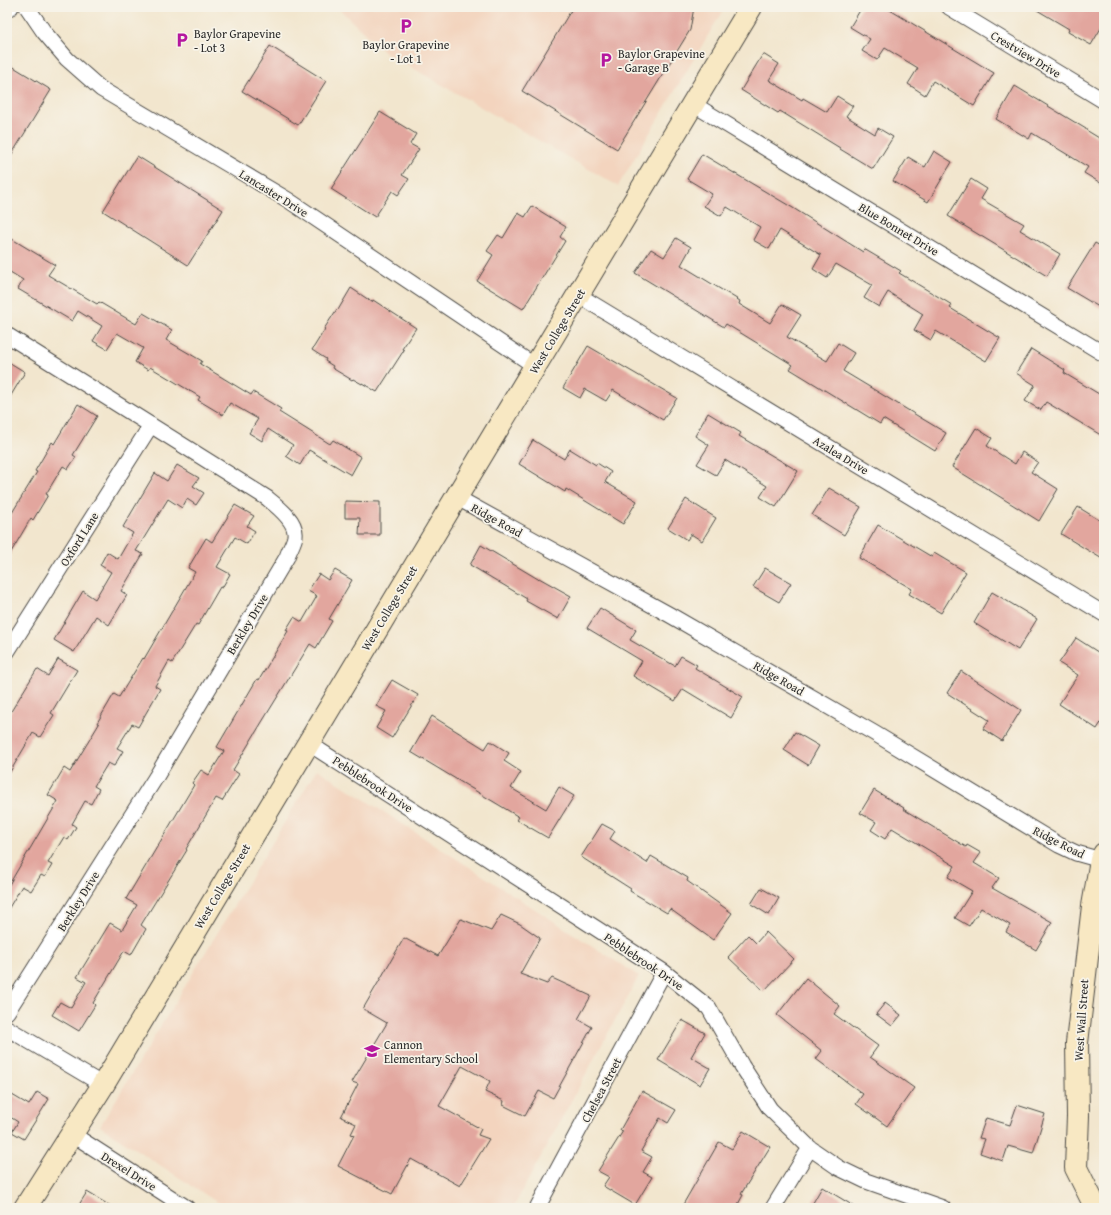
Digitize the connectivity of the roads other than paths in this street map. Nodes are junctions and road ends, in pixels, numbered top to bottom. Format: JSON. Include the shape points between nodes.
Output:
{"nodes":[{"id":1,"x":11,"y":7,"type":"edge"},
{"id":2,"x":27,"y":7,"type":"edge"},
{"id":3,"x":751,"y":7,"type":"edge"},
{"id":4,"x":949,"y":7,"type":"edge"},
{"id":5,"x":7,"y":9,"type":"edge"},
{"id":6,"x":1104,"y":101,"type":"edge"},
{"id":7,"x":693,"y":104,"type":"junction"},
{"id":8,"x":578,"y":295,"type":"junction"},
{"id":9,"x":7,"y":335,"type":"edge"},
{"id":10,"x":1104,"y":354,"type":"edge"},
{"id":11,"x":535,"y":366,"type":"junction"},
{"id":12,"x":151,"y":425,"type":"junction"},
{"id":13,"x":456,"y":497,"type":"junction"},
{"id":14,"x":1104,"y":614,"type":"edge"},
{"id":15,"x":7,"y":652,"type":"edge"},
{"id":16,"x":308,"y":743,"type":"junction"},
{"id":17,"x":1103,"y":857,"type":"edge"},
{"id":18,"x":664,"y":972,"type":"junction"},
{"id":19,"x":7,"y":1012,"type":"edge"},
{"id":20,"x":7,"y":1028,"type":"edge"},
{"id":21,"x":103,"y":1085,"type":"junction"},
{"id":22,"x":72,"y":1134,"type":"junction"},
{"id":23,"x":810,"y":1148,"type":"junction"},
{"id":24,"x":25,"y":1208,"type":"edge"},
{"id":25,"x":187,"y":1208,"type":"edge"},
{"id":26,"x":537,"y":1208,"type":"edge"},
{"id":27,"x":773,"y":1208,"type":"edge"},
{"id":28,"x":942,"y":1208,"type":"edge"},
{"id":29,"x":1096,"y":1208,"type":"edge"}],
"edges":[{"from":1,"to":5,"type":"street"},
{"from":2,"to":11,"type":"street","name":"Lancaster Drive","via":[[67,59],[101,90],[288,200]]},
{"from":3,"to":7,"type":"street","name":"West College Street"},
{"from":4,"to":6,"type":"street","name":"Crestview Drive"},
{"from":7,"to":8,"type":"street","name":"West College Street"},
{"from":7,"to":10,"type":"street","name":"Blue Bonnet Drive"},
{"from":8,"to":11,"type":"street","name":"West College Street"},
{"from":8,"to":14,"type":"street","name":"Azalea Drive"},
{"from":9,"to":12,"type":"street","name":"Berkley Drive"},
{"from":11,"to":13,"type":"street","name":"West College Street"},
{"from":12,"to":15,"type":"street","name":"Oxford Lane"},
{"from":12,"to":19,"type":"street","name":"Berkley Drive","via":[[267,498],[294,526],[295,535],[287,557],[156,777]]},
{"from":13,"to":16,"type":"street","name":"West College Street"},
{"from":13,"to":17,"type":"street","name":"Ridge Road","via":[[670,615],[1059,845],[1076,853]]},
{"from":16,"to":18,"type":"street","name":"Pebblebrook Drive"},
{"from":16,"to":21,"type":"street","name":"West College Street"},
{"from":17,"to":29,"type":"street","name":"West Wall Street","via":[[1093,906],[1077,1043],[1076,1168]]},
{"from":18,"to":23,"type":"street","name":"Pebblebrook Drive","via":[[709,1008],[770,1109]]},
{"from":18,"to":26,"type":"street","name":"Chelsea Street"},
{"from":20,"to":21,"type":"street"},
{"from":21,"to":22,"type":"street","name":"West College Street"},
{"from":22,"to":24,"type":"street","name":"West College Street"},
{"from":22,"to":25,"type":"street","name":"Drexel Drive"},
{"from":23,"to":27,"type":"street"},
{"from":23,"to":28,"type":"street","name":"Pebblebrook Drive","via":[[839,1168],[866,1181]]}]}
